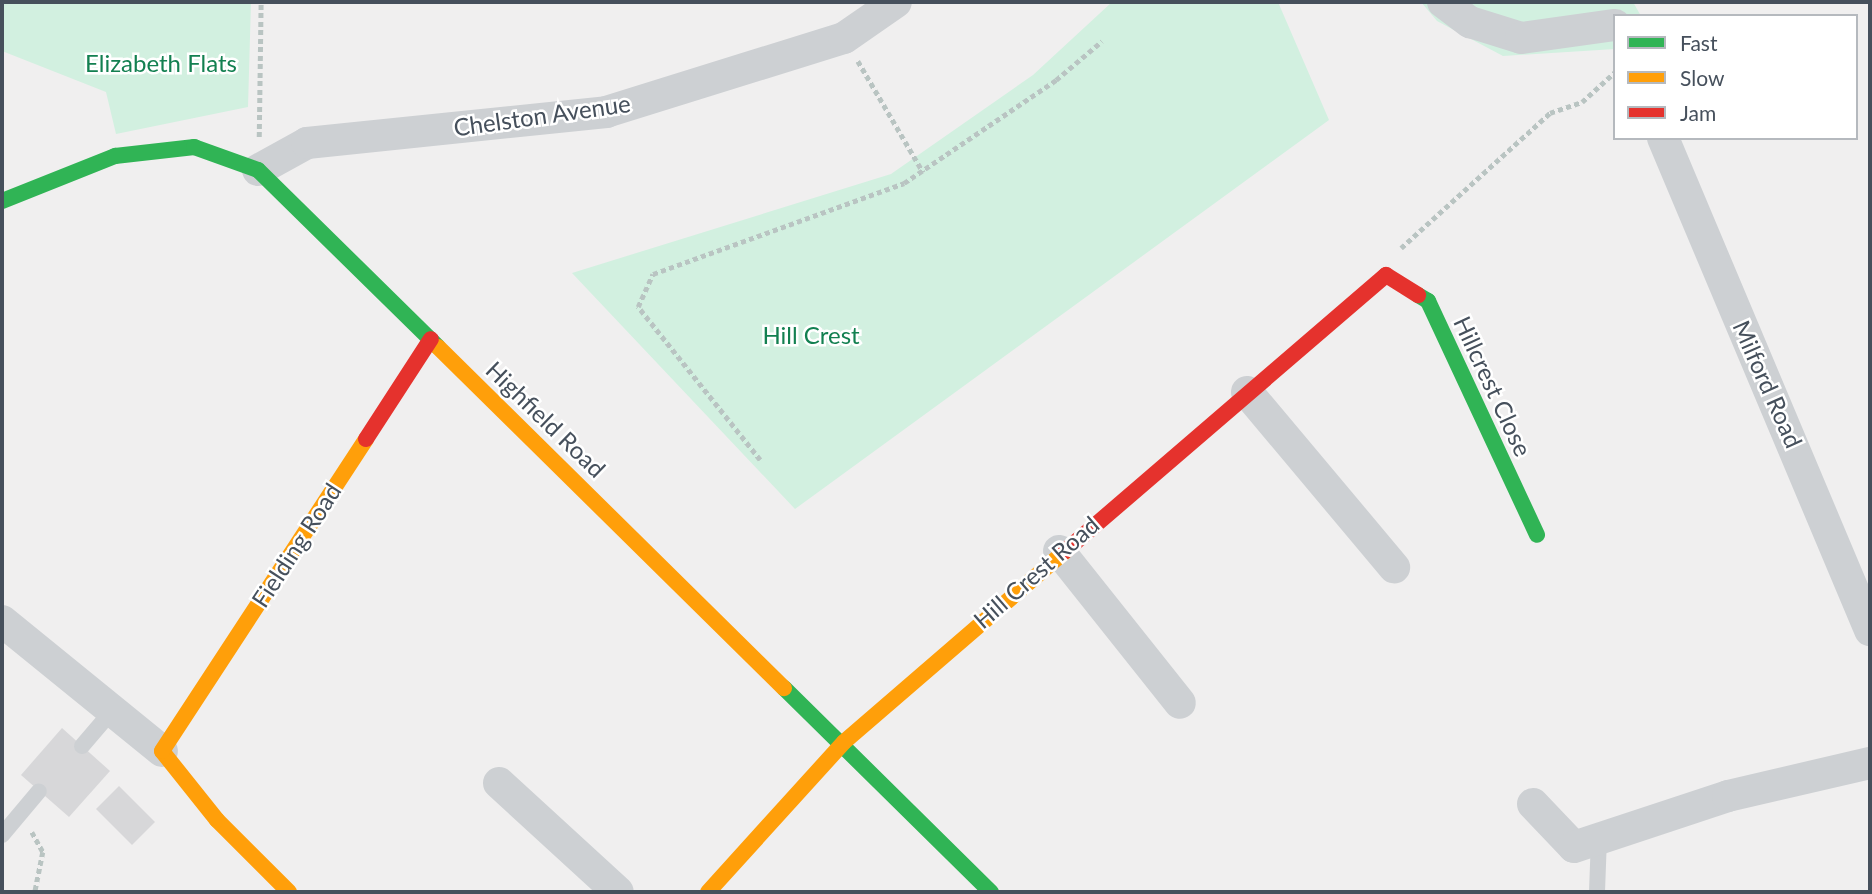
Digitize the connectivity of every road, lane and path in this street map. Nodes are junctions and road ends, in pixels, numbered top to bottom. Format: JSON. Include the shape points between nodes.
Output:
{"nodes":[{"id":1,"x":261,"y":2,"type":"edge"},
{"id":2,"x":896,"y":2,"type":"edge"},
{"id":3,"x":1443,"y":2,"type":"edge"},
{"id":4,"x":1613,"y":22,"type":"edge"},
{"id":5,"x":844,"y":38,"type":"junction"},
{"id":6,"x":1102,"y":40,"type":"dead end"},
{"id":7,"x":1613,"y":74,"type":"edge"},
{"id":8,"x":1664,"y":140,"type":"edge"},
{"id":9,"x":258,"y":170,"type":"junction"},
{"id":10,"x":923,"y":172,"type":"junction"},
{"id":11,"x":2,"y":201,"type":"edge"},
{"id":12,"x":1386,"y":275,"type":"junction"},
{"id":13,"x":431,"y":338,"type":"junction"},
{"id":14,"x":1247,"y":393,"type":"junction"},
{"id":15,"x":761,"y":460,"type":"dead end"},
{"id":16,"x":1537,"y":535,"type":"dead end"},
{"id":17,"x":1059,"y":551,"type":"junction"},
{"id":18,"x":1394,"y":567,"type":"dead end"},
{"id":19,"x":1861,"y":571,"type":"edge"},
{"id":20,"x":2,"y":621,"type":"edge"},
{"id":21,"x":1870,"y":630,"type":"edge"},
{"id":22,"x":1181,"y":703,"type":"dead end"},
{"id":23,"x":112,"y":711,"type":"junction"},
{"id":24,"x":844,"y":742,"type":"junction"},
{"id":25,"x":82,"y":746,"type":"dead end"},
{"id":26,"x":162,"y":751,"type":"junction"},
{"id":27,"x":1870,"y":763,"type":"edge"},
{"id":28,"x":499,"y":783,"type":"dead end"},
{"id":29,"x":39,"y":791,"type":"dead end"},
{"id":30,"x":1533,"y":804,"type":"dead end"},
{"id":31,"x":21,"y":812,"type":"junction"},
{"id":32,"x":2,"y":835,"type":"edge"},
{"id":33,"x":1599,"y":838,"type":"junction"},
{"id":34,"x":35,"y":892,"type":"edge"},
{"id":35,"x":289,"y":892,"type":"edge"},
{"id":36,"x":618,"y":892,"type":"edge"},
{"id":37,"x":708,"y":892,"type":"edge"},
{"id":38,"x":991,"y":892,"type":"edge"},
{"id":39,"x":1597,"y":892,"type":"edge"}],
"edges":[{"from":1,"to":9,"type":"path"},
{"from":2,"to":5,"type":"street","name":"Chelston Avenue"},
{"from":3,"to":4,"type":"street","via":[[1470,22],[1521,38]]},
{"from":5,"to":9,"type":"street","name":"Chelston Avenue","via":[[606,111],[307,143]]},
{"from":5,"to":10,"type":"path"},
{"from":6,"to":10,"type":"path","via":[[1056,80]]},
{"from":7,"to":12,"type":"path","via":[[1582,102],[1550,113],[1404,244]]},
{"from":8,"to":19,"type":"street","name":"Milford Road"},
{"from":9,"to":11,"type":"street","name":"Highfield Road","via":[[194,147],[116,156]]},
{"from":9,"to":13,"type":"street","name":"Highfield Road"},
{"from":10,"to":15,"type":"path","via":[[653,274],[641,291],[638,307]]},
{"from":12,"to":14,"type":"street","name":"Hill Crest Road"},
{"from":12,"to":16,"type":"street","name":"Hillcrest Close","via":[[1428,301]]},
{"from":13,"to":24,"type":"street","name":"Highfield Road"},
{"from":13,"to":26,"type":"street","name":"Fielding Road"},
{"from":14,"to":17,"type":"street","name":"Hill Crest Road"},
{"from":14,"to":18,"type":"street"},
{"from":17,"to":22,"type":"street"},
{"from":17,"to":24,"type":"street","name":"Hill Crest Road"},
{"from":19,"to":21,"type":"street","name":"Milford Road"},
{"from":20,"to":23,"type":"street"},
{"from":23,"to":25,"type":"lane"},
{"from":23,"to":26,"type":"street"},
{"from":24,"to":37,"type":"street","name":"Hill Crest Road"},
{"from":24,"to":38,"type":"street","name":"Highfield Road"},
{"from":26,"to":35,"type":"street","via":[[217,820]]},
{"from":27,"to":33,"type":"street","via":[[1728,796]]},
{"from":28,"to":36,"type":"street"},
{"from":29,"to":31,"type":"lane"},
{"from":30,"to":33,"type":"street","via":[[1574,846]]},
{"from":31,"to":32,"type":"lane"},
{"from":31,"to":34,"type":"path","via":[[43,852]]},
{"from":33,"to":39,"type":"lane"}]}
